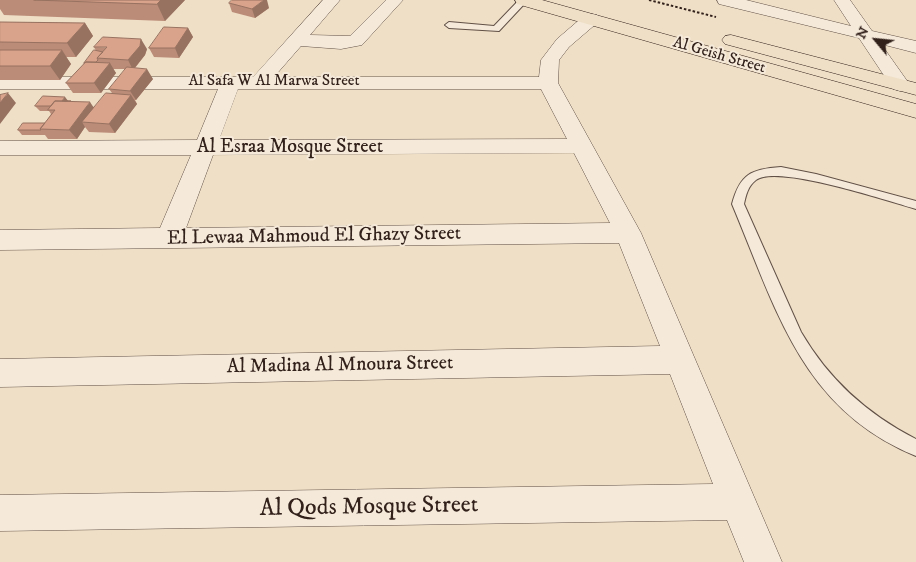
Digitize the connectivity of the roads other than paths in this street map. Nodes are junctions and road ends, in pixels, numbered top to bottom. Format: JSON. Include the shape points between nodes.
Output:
{"nodes":[{"id":1,"x":332,"y":0,"type":"edge"},
{"id":2,"x":395,"y":0,"type":"edge"},
{"id":3,"x":725,"y":0,"type":"edge"},
{"id":4,"x":838,"y":0,"type":"edge"},
{"id":5,"x":842,"y":0,"type":"edge"},
{"id":6,"x":531,"y":1,"type":"edge"},
{"id":7,"x":587,"y":10,"type":"edge"},
{"id":8,"x":803,"y":20,"type":"junction"},
{"id":9,"x":670,"y":23,"type":"dead end"},
{"id":10,"x":449,"y":25,"type":"dead end"},
{"id":11,"x":865,"y":34,"type":"junction"},
{"id":12,"x":718,"y":36,"type":"dead end"},
{"id":13,"x":296,"y":40,"type":"junction"},
{"id":14,"x":916,"y":46,"type":"edge"},
{"id":15,"x":231,"y":82,"type":"junction"},
{"id":16,"x":259,"y":82,"type":"junction"},
{"id":17,"x":0,"y":83,"type":"edge"},
{"id":18,"x":548,"y":83,"type":"junction"},
{"id":19,"x":908,"y":87,"type":"edge"},
{"id":20,"x":916,"y":111,"type":"edge"},
{"id":21,"x":581,"y":146,"type":"junction"},
{"id":22,"x":0,"y":148,"type":"edge"},
{"id":23,"x":205,"y":149,"type":"junction"},
{"id":24,"x":916,"y":205,"type":"edge"},
{"id":25,"x":628,"y":233,"type":"junction"},
{"id":26,"x":169,"y":238,"type":"junction"},
{"id":27,"x":0,"y":240,"type":"edge"},
{"id":28,"x":680,"y":360,"type":"junction"},
{"id":29,"x":0,"y":373,"type":"edge"},
{"id":30,"x":916,"y":448,"type":"edge"},
{"id":31,"x":738,"y":502,"type":"junction"},
{"id":32,"x":0,"y":513,"type":"edge"},
{"id":33,"x":763,"y":562,"type":"edge"}],
"edges":[{"from":1,"to":13,"type":"street"},
{"from":2,"to":13,"type":"street","via":[[356,41]]},
{"from":3,"to":8,"type":"street"},
{"from":4,"to":8,"type":"street","via":[[838,12],[834,16]]},
{"from":5,"to":11,"type":"street"},
{"from":6,"to":7,"type":"main road","name":"Al Geish Street"},
{"from":6,"to":10,"type":"lane","via":[[496,29]]},
{"from":7,"to":9,"type":"main road","name":"Al Geish Street"},
{"from":7,"to":18,"type":"street","via":[[550,60]]},
{"from":7,"to":20,"type":"main road","name":"Al Geish Street"},
{"from":8,"to":11,"type":"street"},
{"from":11,"to":14,"type":"street"},
{"from":11,"to":19,"type":"street"},
{"from":12,"to":19,"type":"main road","name":"Al Geish Street"},
{"from":13,"to":16,"type":"street"},
{"from":15,"to":16,"type":"street","name":"Al Safa W Al Marwa Street"},
{"from":15,"to":17,"type":"street","name":"Al Safa W Al Marwa Street"},
{"from":15,"to":23,"type":"street"},
{"from":16,"to":18,"type":"street","name":"Al Safa W Al Marwa Street"},
{"from":18,"to":21,"type":"street"},
{"from":21,"to":23,"type":"street","name":"Al Esraa Mosque Street"},
{"from":21,"to":25,"type":"street"},
{"from":22,"to":23,"type":"street","name":"Al Esraa Mosque Street"},
{"from":23,"to":26,"type":"street"},
{"from":24,"to":30,"type":"lane","via":[[806,175],[779,171],[756,175],[748,180],[742,186],[738,204],[795,336],[814,368],[858,412]]},
{"from":25,"to":26,"type":"street","name":"El Lewaa Mahmoud El Ghazy Street"},
{"from":25,"to":28,"type":"street"},
{"from":26,"to":27,"type":"street","name":"El Lewaa Mahmoud El Ghazy Street"},
{"from":28,"to":29,"type":"street","name":"Al Madina Al Mnoura Street"},
{"from":28,"to":31,"type":"street"},
{"from":31,"to":32,"type":"street","name":"Al Qods Mosque Street"},
{"from":31,"to":33,"type":"street"}]}
